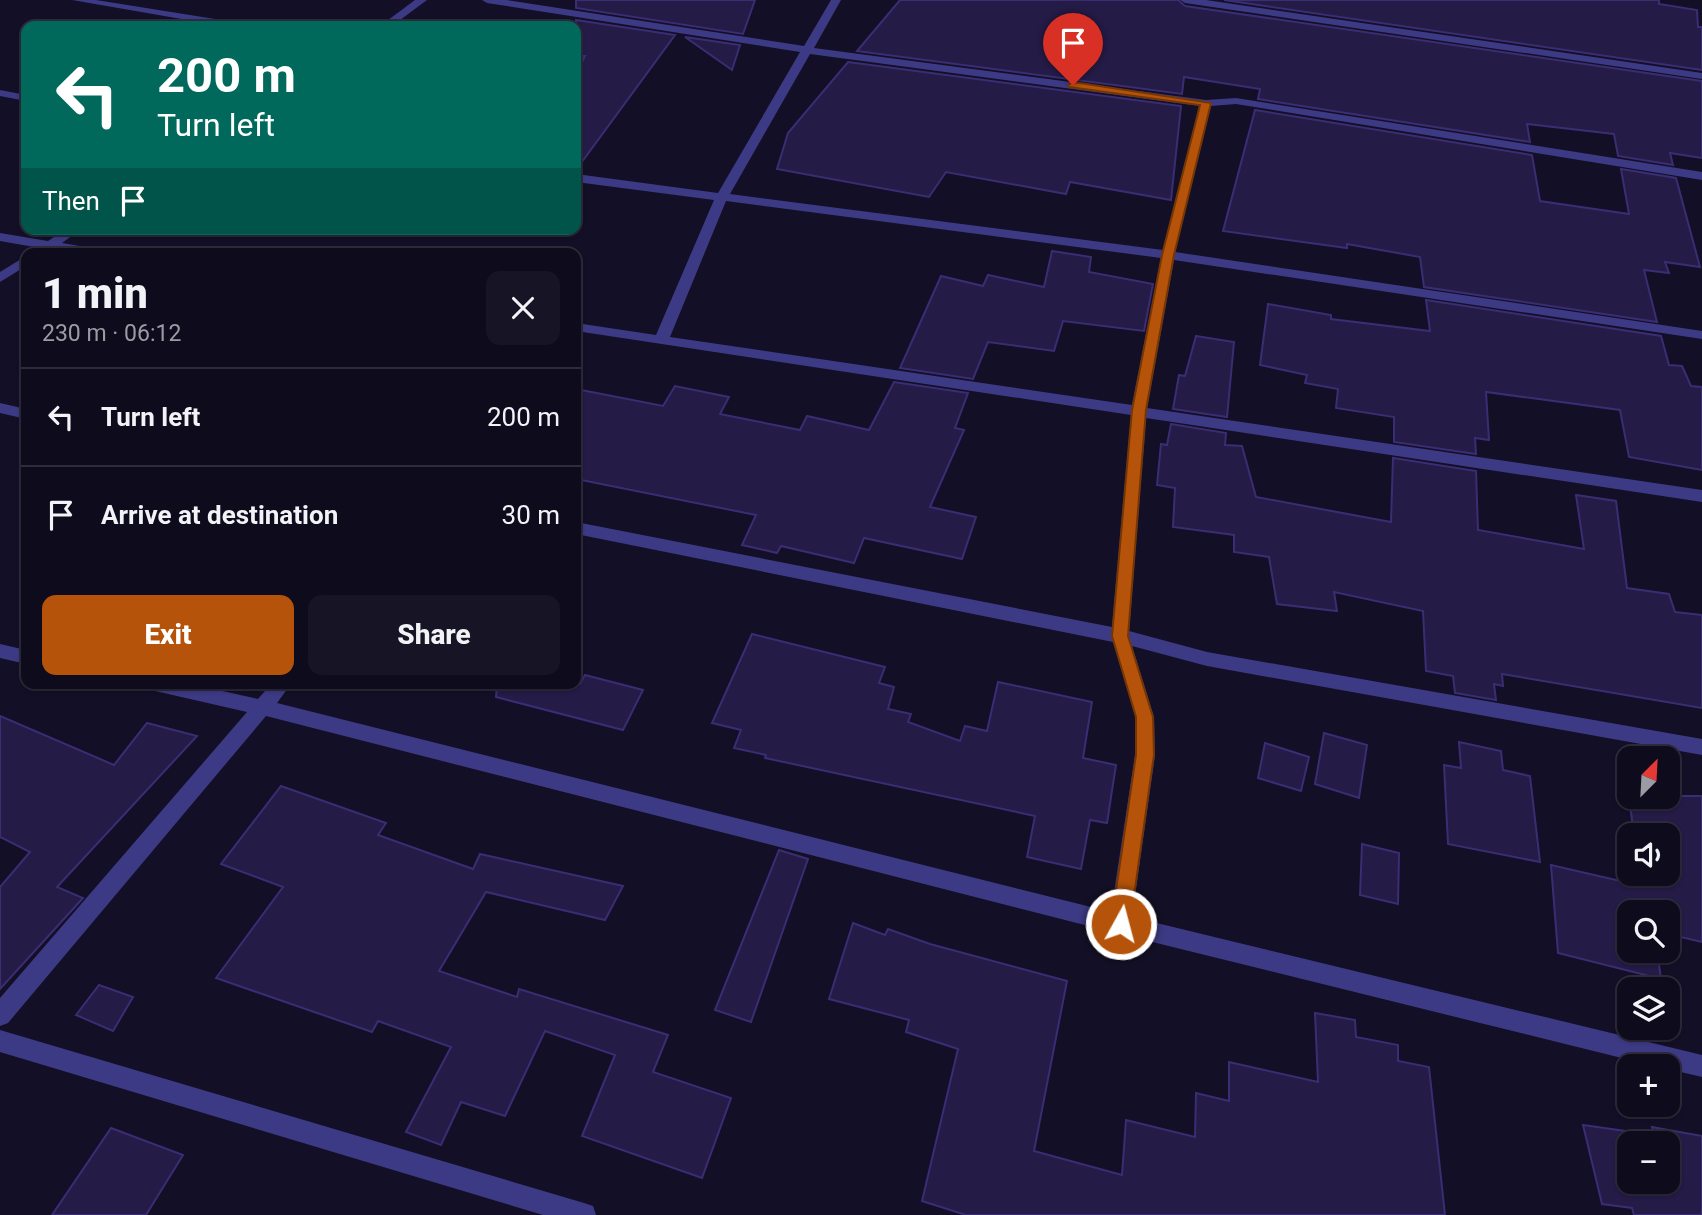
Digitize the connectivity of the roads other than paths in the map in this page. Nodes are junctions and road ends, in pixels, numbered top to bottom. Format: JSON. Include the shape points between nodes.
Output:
{"nodes":[{"id":1,"x":77,"y":0,"type":"edge"},
{"id":2,"x":128,"y":0,"type":"edge"},
{"id":3,"x":422,"y":0,"type":"edge"},
{"id":4,"x":487,"y":0,"type":"edge"},
{"id":5,"x":836,"y":0,"type":"edge"},
{"id":6,"x":1185,"y":0,"type":"edge"},
{"id":7,"x":117,"y":6,"type":"junction"},
{"id":8,"x":209,"y":21,"type":"edge"},
{"id":9,"x":392,"y":21,"type":"edge"},
{"id":10,"x":807,"y":50,"type":"junction"},
{"id":11,"x":1702,"y":76,"type":"edge"},
{"id":12,"x":0,"y":93,"type":"edge"},
{"id":13,"x":21,"y":96,"type":"edge"},
{"id":14,"x":1206,"y":103,"type":"junction"},
{"id":15,"x":1702,"y":176,"type":"edge"},
{"id":16,"x":581,"y":179,"type":"edge"},
{"id":17,"x":722,"y":197,"type":"junction"},
{"id":18,"x":65,"y":235,"type":"edge"},
{"id":19,"x":0,"y":237,"type":"edge"},
{"id":20,"x":49,"y":245,"type":"junction"},
{"id":21,"x":45,"y":248,"type":"edge"},
{"id":22,"x":67,"y":248,"type":"edge"},
{"id":23,"x":1168,"y":255,"type":"junction"},
{"id":24,"x":21,"y":263,"type":"edge"},
{"id":25,"x":0,"y":278,"type":"edge"},
{"id":26,"x":581,"y":328,"type":"edge"},
{"id":27,"x":1702,"y":335,"type":"edge"},
{"id":28,"x":662,"y":338,"type":"junction"},
{"id":29,"x":0,"y":408,"type":"edge"},
{"id":30,"x":1139,"y":410,"type":"junction"},
{"id":31,"x":21,"y":413,"type":"edge"},
{"id":32,"x":1702,"y":496,"type":"edge"},
{"id":33,"x":581,"y":529,"type":"edge"},
{"id":34,"x":1120,"y":636,"type":"junction"},
{"id":35,"x":0,"y":651,"type":"edge"},
{"id":36,"x":21,"y":656,"type":"edge"},
{"id":37,"x":178,"y":689,"type":"edge"},
{"id":38,"x":278,"y":689,"type":"edge"},
{"id":39,"x":265,"y":708,"type":"junction"},
{"id":40,"x":1702,"y":747,"type":"edge"},
{"id":41,"x":1121,"y":924,"type":"junction"},
{"id":42,"x":0,"y":1015,"type":"edge"},
{"id":43,"x":0,"y":1041,"type":"edge"},
{"id":44,"x":1702,"y":1066,"type":"edge"},
{"id":45,"x":584,"y":1215,"type":"edge"}],
"edges":[{"from":1,"to":7,"type":"street"},
{"from":2,"to":7,"type":"street"},
{"from":3,"to":9,"type":"street"},
{"from":4,"to":10,"type":"street"},
{"from":5,"to":10,"type":"street"},
{"from":6,"to":11,"type":"street"},
{"from":7,"to":8,"type":"street"},
{"from":10,"to":14,"type":"street"},
{"from":10,"to":17,"type":"street"},
{"from":12,"to":13,"type":"street"},
{"from":14,"to":15,"type":"street","via":[[1236,101]]},
{"from":14,"to":23,"type":"street"},
{"from":16,"to":17,"type":"street"},
{"from":17,"to":23,"type":"street"},
{"from":17,"to":28,"type":"street"},
{"from":18,"to":20,"type":"street"},
{"from":19,"to":20,"type":"street"},
{"from":20,"to":21,"type":"street"},
{"from":20,"to":22,"type":"street"},
{"from":23,"to":27,"type":"street"},
{"from":23,"to":30,"type":"street"},
{"from":24,"to":25,"type":"street"},
{"from":26,"to":28,"type":"street"},
{"from":28,"to":30,"type":"street"},
{"from":29,"to":31,"type":"street"},
{"from":30,"to":32,"type":"street"},
{"from":30,"to":34,"type":"street"},
{"from":33,"to":34,"type":"street"},
{"from":34,"to":40,"type":"street","via":[[1207,659]]},
{"from":34,"to":41,"type":"street","via":[[1145,717]]},
{"from":35,"to":36,"type":"street"},
{"from":37,"to":39,"type":"street"},
{"from":38,"to":39,"type":"street"},
{"from":39,"to":41,"type":"street"},
{"from":39,"to":42,"type":"street"},
{"from":41,"to":44,"type":"street"},
{"from":43,"to":45,"type":"street"}]}
